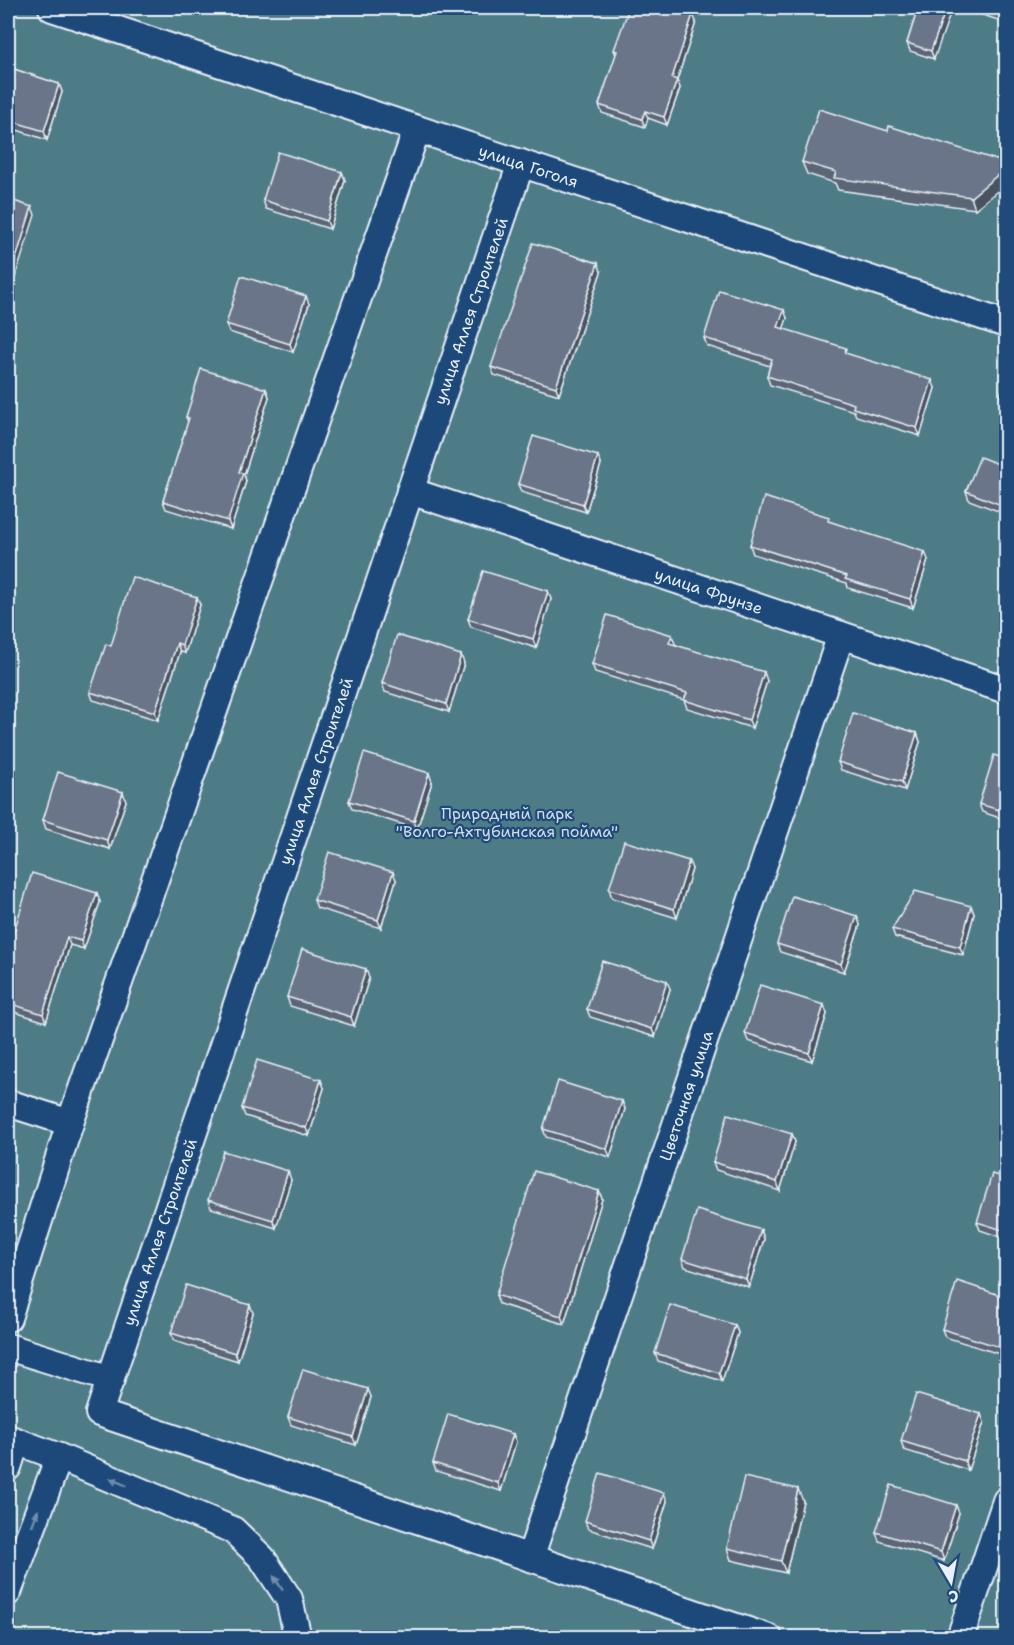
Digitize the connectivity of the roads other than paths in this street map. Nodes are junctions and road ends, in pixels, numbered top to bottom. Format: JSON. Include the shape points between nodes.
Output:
{"nodes":[{"id":1,"x":52,"y":8,"type":"edge"},
{"id":2,"x":417,"y":129,"type":"junction"},
{"id":3,"x":521,"y":163,"type":"junction"},
{"id":4,"x":1006,"y":324,"type":"edge"},
{"id":5,"x":410,"y":491,"type":"junction"},
{"id":6,"x":841,"y":635,"type":"junction"},
{"id":7,"x":1006,"y":690,"type":"edge"},
{"id":8,"x":8,"y":1102,"type":"edge"},
{"id":9,"x":70,"y":1123,"type":"junction"},
{"id":10,"x":8,"y":1318,"type":"edge"},
{"id":11,"x":8,"y":1347,"type":"edge"},
{"id":12,"x":111,"y":1379,"type":"junction"},
{"id":13,"x":12,"y":1440,"type":"edge"},
{"id":14,"x":58,"y":1456,"type":"junction"},
{"id":15,"x":8,"y":1467,"type":"edge"},
{"id":16,"x":1006,"y":1501,"type":"edge"},
{"id":17,"x":530,"y":1557,"type":"junction"},
{"id":18,"x":8,"y":1592,"type":"edge"},
{"id":19,"x":298,"y":1638,"type":"edge"},
{"id":20,"x":769,"y":1638,"type":"edge"},
{"id":21,"x":960,"y":1638,"type":"edge"}],
"edges":[{"from":1,"to":2,"type":"street","name":"улица Гоголя"},
{"from":2,"to":3,"type":"street","name":"улица Гоголя"},
{"from":2,"to":9,"type":"street"},
{"from":3,"to":4,"type":"street","name":"улица Гоголя"},
{"from":3,"to":5,"type":"street","name":"улица Аллея Строителей"},
{"from":5,"to":6,"type":"street","name":"улица Фрунзе"},
{"from":5,"to":12,"type":"street","name":"улица Аллея Строителей"},
{"from":6,"to":7,"type":"street","name":"улица Фрунзе"},
{"from":6,"to":17,"type":"street","name":"Цветочная улица"},
{"from":8,"to":9,"type":"street"},
{"from":9,"to":10,"type":"street"},
{"from":11,"to":12,"type":"street"},
{"from":12,"to":17,"type":"street","name":"улица Аллея Строителей","via":[[99,1413]]},
{"from":13,"to":14,"type":"street"},
{"from":13,"to":15,"type":"street"},
{"from":18,"to":14,"type":"street","one_way":true},
{"from":19,"to":14,"type":"street","one_way":true,"via":[[289,1599],[262,1558],[233,1530]]},
{"from":16,"to":21,"type":"street"},
{"from":17,"to":20,"type":"street"}]}
